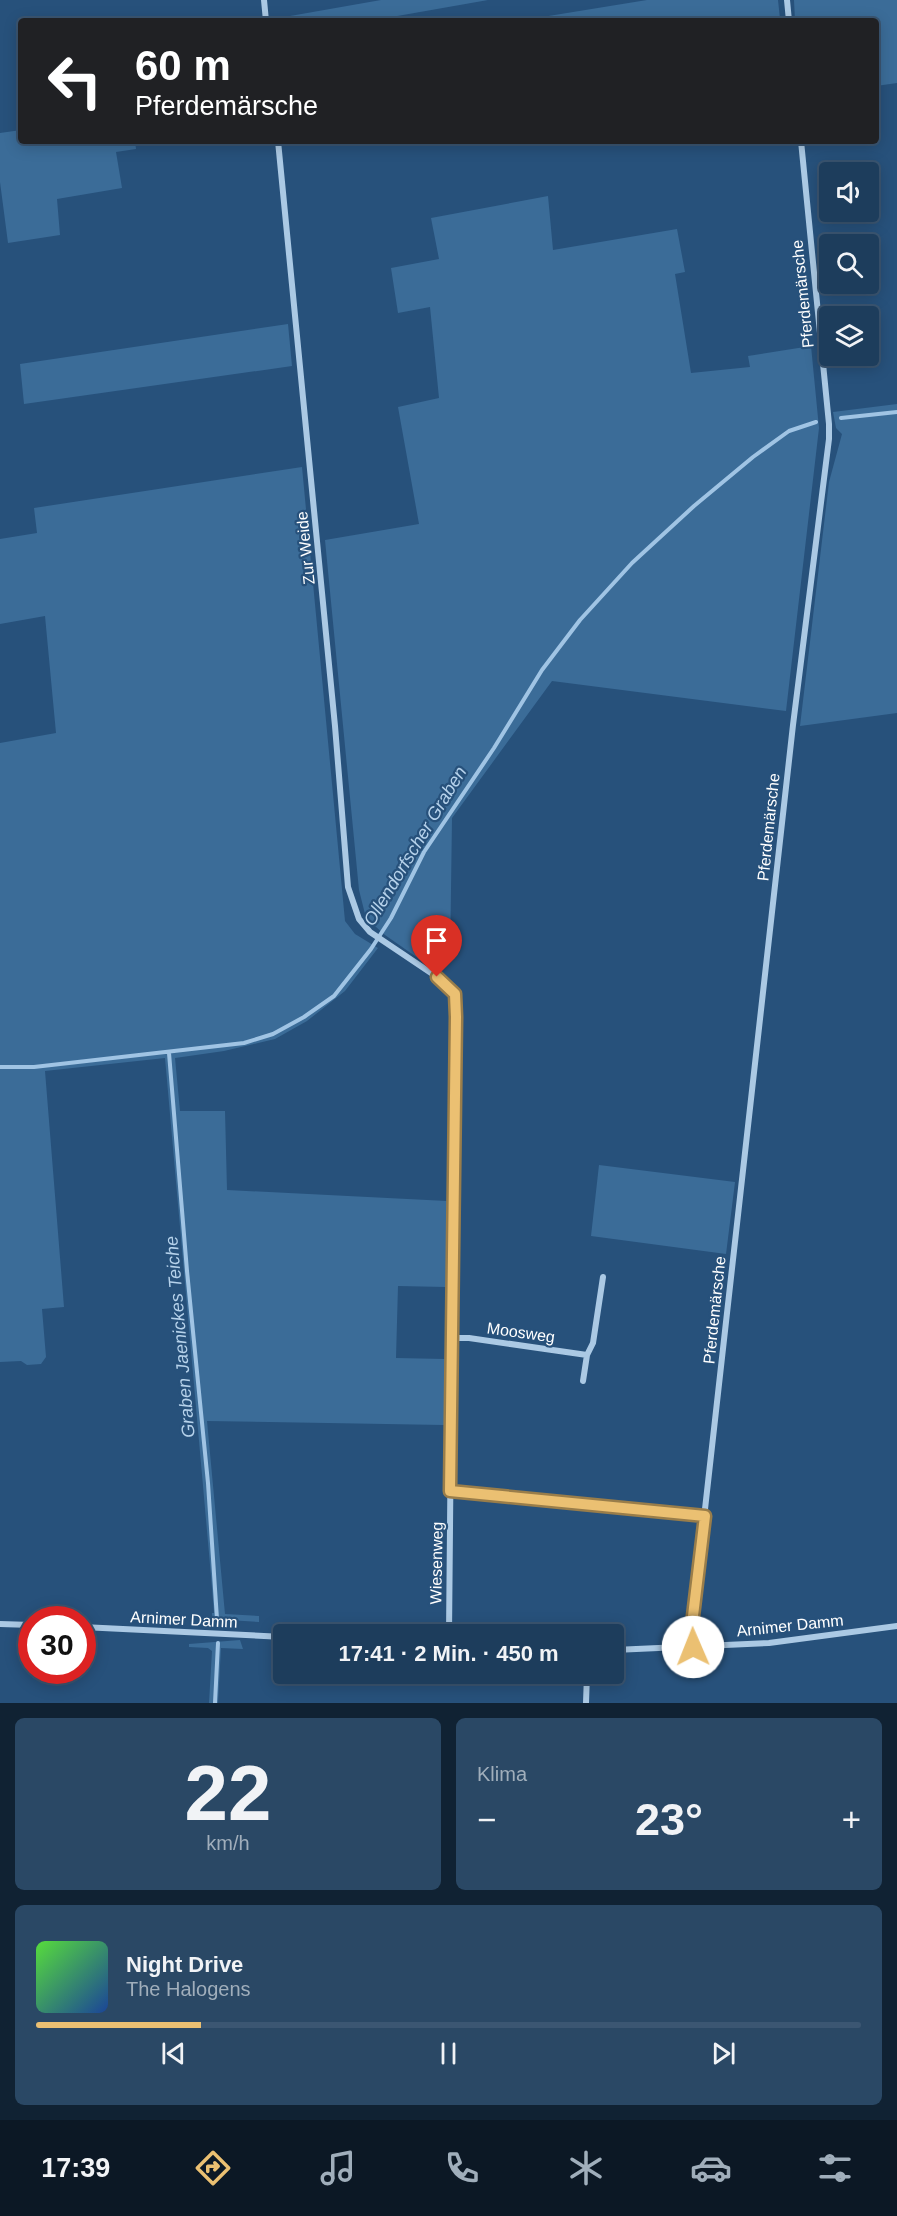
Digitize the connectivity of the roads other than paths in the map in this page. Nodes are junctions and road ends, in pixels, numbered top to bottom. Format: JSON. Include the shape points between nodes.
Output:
{"nodes":[{"id":1,"x":264,"y":0,"type":"edge"},
{"id":2,"x":787,"y":0,"type":"edge"},
{"id":3,"x":267,"y":18,"type":"edge"},
{"id":4,"x":789,"y":18,"type":"edge"},
{"id":5,"x":278,"y":144,"type":"edge"},
{"id":6,"x":801,"y":144,"type":"edge"},
{"id":7,"x":383,"y":941,"type":"joint"},
{"id":8,"x":603,"y":1277,"type":"dead end"},
{"id":9,"x":451,"y":1338,"type":"junction"},
{"id":10,"x":587,"y":1355,"type":"junction"},
{"id":11,"x":583,"y":1381,"type":"dead end"},
{"id":12,"x":450,"y":1491,"type":"junction"},
{"id":13,"x":705,"y":1516,"type":"junction"},
{"id":14,"x":0,"y":1624,"type":"edge"},
{"id":15,"x":449,"y":1624,"type":"edge"},
{"id":16,"x":18,"y":1625,"type":"edge"},
{"id":17,"x":897,"y":1626,"type":"edge"},
{"id":18,"x":96,"y":1628,"type":"edge"},
{"id":19,"x":273,"y":1636,"type":"edge"},
{"id":20,"x":693,"y":1647,"type":"junction"},
{"id":21,"x":624,"y":1650,"type":"edge"},
{"id":22,"x":587,"y":1684,"type":"edge"},
{"id":23,"x":586,"y":1703,"type":"edge"}],
"edges":[{"from":1,"to":3,"type":"street"},
{"from":2,"to":4,"type":"street"},
{"from":5,"to":7,"type":"street","name":"Zur Weide","via":[[348,887],[359,919]]},
{"from":6,"to":13,"type":"street","name":"Pferdemärsche","via":[[829,439],[793,725]]},
{"from":7,"to":9,"type":"street","name":"Wiesenweg","via":[[437,977],[455,994]]},
{"from":8,"to":10,"type":"street","via":[[593,1344]]},
{"from":9,"to":10,"type":"street","name":"Moosweg"},
{"from":9,"to":12,"type":"street","name":"Wiesenweg"},
{"from":10,"to":11,"type":"street"},
{"from":12,"to":13,"type":"street"},
{"from":12,"to":15,"type":"street","name":"Wiesenweg"},
{"from":13,"to":20,"type":"street","name":"Pferdemärsche"},
{"from":14,"to":16,"type":"street"},
{"from":17,"to":20,"type":"street","name":"Arnimer Damm","via":[[769,1643]]},
{"from":18,"to":19,"type":"street","name":"Arnimer Damm"},
{"from":20,"to":21,"type":"street","name":"Arnimer Damm"},
{"from":22,"to":23,"type":"street"}]}
